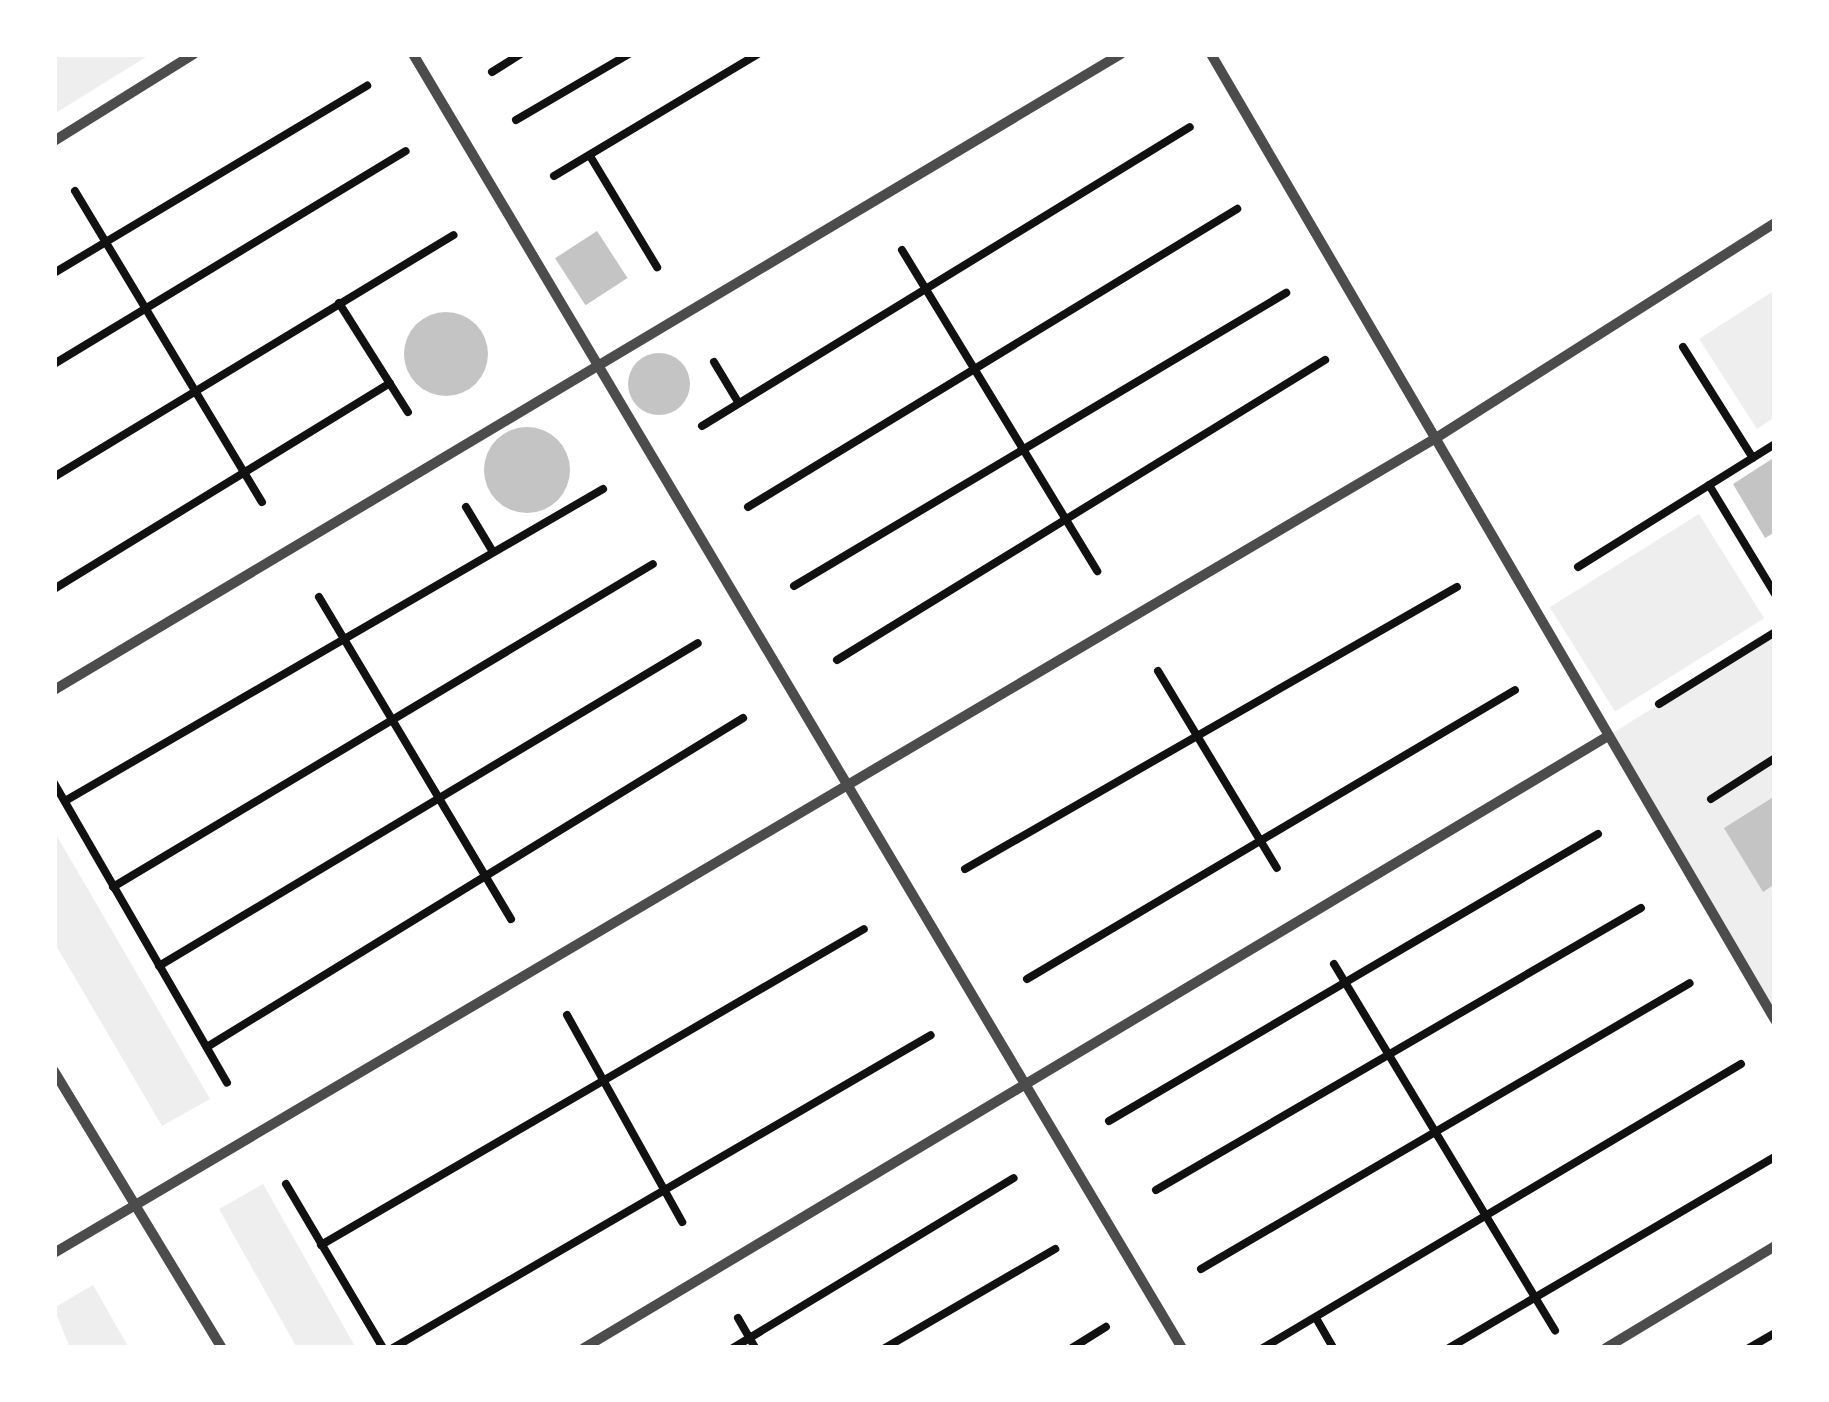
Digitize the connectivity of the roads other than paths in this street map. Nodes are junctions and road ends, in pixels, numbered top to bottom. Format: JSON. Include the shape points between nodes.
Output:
{"nodes":[{"id":1,"x":194,"y":54,"type":"edge"},
{"id":2,"x":1121,"y":54,"type":"edge"},
{"id":3,"x":1211,"y":54,"type":"edge"},
{"id":4,"x":414,"y":56,"type":"edge"},
{"id":5,"x":54,"y":140,"type":"edge"},
{"id":6,"x":1775,"y":223,"type":"edge"},
{"id":7,"x":597,"y":366,"type":"junction"},
{"id":8,"x":1436,"y":438,"type":"junction"},
{"id":9,"x":54,"y":690,"type":"edge"},
{"id":10,"x":1608,"y":736,"type":"junction"},
{"id":11,"x":847,"y":783,"type":"junction"},
{"id":12,"x":1775,"y":1020,"type":"edge"},
{"id":13,"x":54,"y":1071,"type":"edge"},
{"id":14,"x":1026,"y":1085,"type":"junction"},
{"id":15,"x":135,"y":1205,"type":"junction"},
{"id":16,"x":1775,"y":1246,"type":"edge"},
{"id":17,"x":54,"y":1253,"type":"edge"},
{"id":18,"x":222,"y":1348,"type":"edge"},
{"id":19,"x":584,"y":1348,"type":"edge"},
{"id":20,"x":1182,"y":1348,"type":"edge"},
{"id":21,"x":1606,"y":1348,"type":"edge"}],
"edges":[{"from":1,"to":5,"type":"street"},
{"from":2,"to":7,"type":"street"},
{"from":3,"to":8,"type":"street"},
{"from":4,"to":7,"type":"street"},
{"from":6,"to":8,"type":"street"},
{"from":7,"to":9,"type":"street"},
{"from":7,"to":11,"type":"street"},
{"from":8,"to":10,"type":"street"},
{"from":8,"to":11,"type":"street"},
{"from":10,"to":12,"type":"street"},
{"from":10,"to":14,"type":"street"},
{"from":11,"to":14,"type":"street"},
{"from":11,"to":15,"type":"street"},
{"from":13,"to":15,"type":"street"},
{"from":14,"to":19,"type":"street"},
{"from":14,"to":20,"type":"street"},
{"from":15,"to":17,"type":"street"},
{"from":15,"to":18,"type":"street"},
{"from":16,"to":21,"type":"street"}]}
